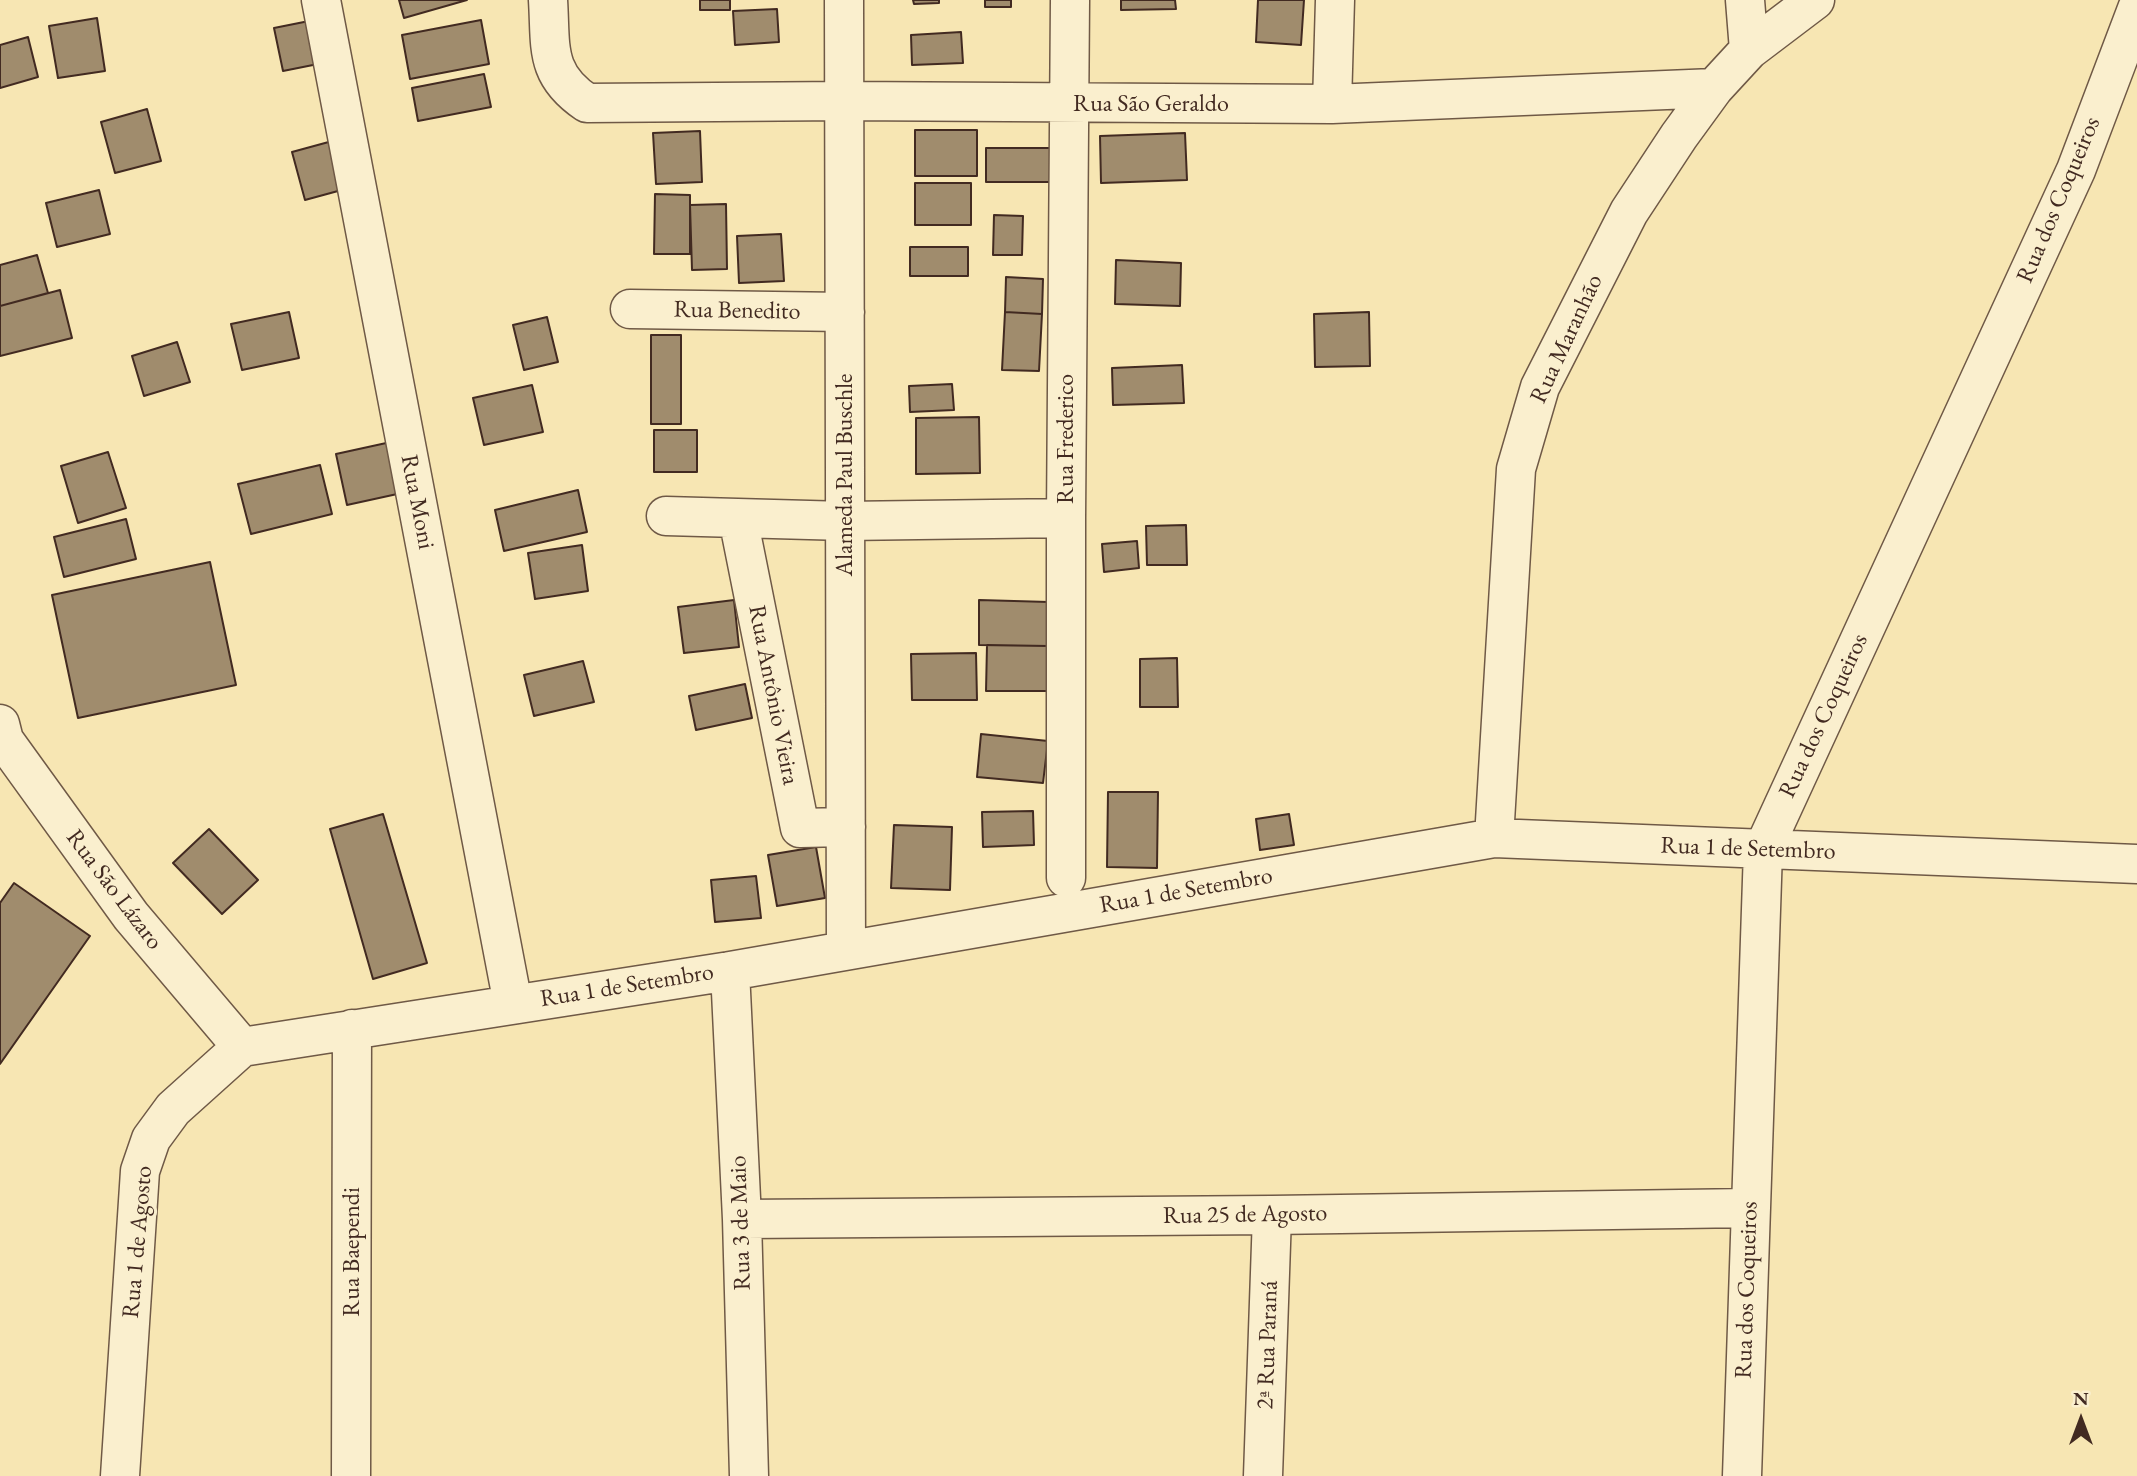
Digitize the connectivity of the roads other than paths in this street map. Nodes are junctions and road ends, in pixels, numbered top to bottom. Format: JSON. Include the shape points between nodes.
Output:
{"nodes":[{"id":1,"x":321,"y":0,"type":"edge"},
{"id":2,"x":548,"y":0,"type":"edge"},
{"id":3,"x":844,"y":0,"type":"edge"},
{"id":4,"x":1070,"y":0,"type":"edge"},
{"id":5,"x":1335,"y":0,"type":"edge"},
{"id":6,"x":1745,"y":0,"type":"edge"},
{"id":7,"x":1815,"y":0,"type":"edge"},
{"id":8,"x":2137,"y":9,"type":"edge"},
{"id":9,"x":1749,"y":50,"type":"junction"},
{"id":10,"x":1714,"y":88,"type":"junction"},
{"id":11,"x":845,"y":101,"type":"junction"},
{"id":12,"x":1069,"y":103,"type":"junction"},
{"id":13,"x":1332,"y":104,"type":"junction"},
{"id":14,"x":630,"y":309,"type":"dead end"},
{"id":15,"x":845,"y":313,"type":"junction"},
{"id":16,"x":666,"y":516,"type":"dead end"},
{"id":17,"x":738,"y":517,"type":"junction"},
{"id":18,"x":1066,"y":518,"type":"junction"},
{"id":19,"x":845,"y":521,"type":"junction"},
{"id":20,"x":1,"y":737,"type":"edge"},
{"id":21,"x":846,"y":827,"type":"junction"},
{"id":22,"x":1494,"y":838,"type":"junction"},
{"id":23,"x":1763,"y":850,"type":"junction"},
{"id":24,"x":2137,"y":864,"type":"edge"},
{"id":25,"x":1066,"y":878,"type":"dead end"},
{"id":26,"x":846,"y":950,"type":"junction"},
{"id":27,"x":730,"y":971,"type":"junction"},
{"id":28,"x":513,"y":1004,"type":"junction"},
{"id":29,"x":352,"y":1029,"type":"junction"},
{"id":30,"x":242,"y":1047,"type":"junction"},
{"id":31,"x":1749,"y":1208,"type":"junction"},
{"id":32,"x":1272,"y":1215,"type":"junction"},
{"id":33,"x":742,"y":1219,"type":"junction"},
{"id":34,"x":120,"y":1476,"type":"edge"},
{"id":35,"x":351,"y":1476,"type":"edge"},
{"id":36,"x":748,"y":1476,"type":"edge"},
{"id":37,"x":1263,"y":1476,"type":"edge"},
{"id":38,"x":1742,"y":1476,"type":"edge"}],
"edges":[{"from":1,"to":28,"type":"street","name":"Rua Moni"},
{"from":2,"to":11,"type":"street","name":"Rua São Geraldo","via":[[556,72],[587,103]]},
{"from":3,"to":11,"type":"street","name":"Alameda Paul Buschle"},
{"from":4,"to":12,"type":"street","name":"Rua Frederico"},
{"from":5,"to":13,"type":"street"},
{"from":6,"to":9,"type":"street"},
{"from":7,"to":9,"type":"street","name":"Rua Maranhão"},
{"from":8,"to":23,"type":"street","name":"Rua dos Coqueiros","via":[[2076,170]]},
{"from":9,"to":10,"type":"street","name":"Rua Maranhão"},
{"from":10,"to":13,"type":"street","name":"Rua São Geraldo"},
{"from":10,"to":22,"type":"street","name":"Rua Maranhão","via":[[1629,212],[1536,398],[1516,469]]},
{"from":11,"to":12,"type":"street","name":"Rua São Geraldo"},
{"from":11,"to":15,"type":"street","name":"Alameda Paul Buschle"},
{"from":12,"to":13,"type":"street","name":"Rua São Geraldo"},
{"from":12,"to":18,"type":"street","name":"Rua Frederico"},
{"from":14,"to":15,"type":"street","name":"Rua Benedito"},
{"from":15,"to":19,"type":"street","name":"Alameda Paul Buschle"},
{"from":16,"to":17,"type":"street"},
{"from":17,"to":19,"type":"street"},
{"from":17,"to":21,"type":"street","name":"Rua Antônio Vieira","via":[[800,828]]},
{"from":18,"to":19,"type":"street"},
{"from":18,"to":25,"type":"street","name":"Rua Frederico"},
{"from":19,"to":21,"type":"street","name":"Alameda Paul Buschle"},
{"from":20,"to":30,"type":"street","name":"Rua São Lázaro","via":[[131,916]]},
{"from":21,"to":26,"type":"street","name":"Alameda Paul Buschle"},
{"from":22,"to":23,"type":"street","name":"Rua 1 de Setembro"},
{"from":22,"to":26,"type":"street","name":"Rua 1 de Setembro"},
{"from":23,"to":24,"type":"street","name":"Rua 1 de Setembro"},
{"from":23,"to":31,"type":"street","name":"Rua dos Coqueiros"},
{"from":26,"to":27,"type":"street","name":"Rua 1 de Setembro"},
{"from":27,"to":28,"type":"street","name":"Rua 1 de Setembro"},
{"from":27,"to":33,"type":"street","name":"Rua 3 de Maio"},
{"from":28,"to":29,"type":"street","name":"Rua 1 de Setembro"},
{"from":29,"to":30,"type":"street","name":"Rua 1 de Setembro"},
{"from":29,"to":35,"type":"street","name":"Rua Baependi"},
{"from":30,"to":34,"type":"street","name":"Rua 1 de Agosto","via":[[173,1109],[151,1139],[140,1171]]},
{"from":31,"to":32,"type":"street","name":"Rua 25 de Agosto"},
{"from":31,"to":38,"type":"street","name":"Rua dos Coqueiros"},
{"from":32,"to":33,"type":"street","name":"Rua 25 de Agosto"},
{"from":32,"to":37,"type":"street","name":"2ª Rua Paraná"},
{"from":33,"to":36,"type":"street","name":"Rua 3 de Maio"}]}
